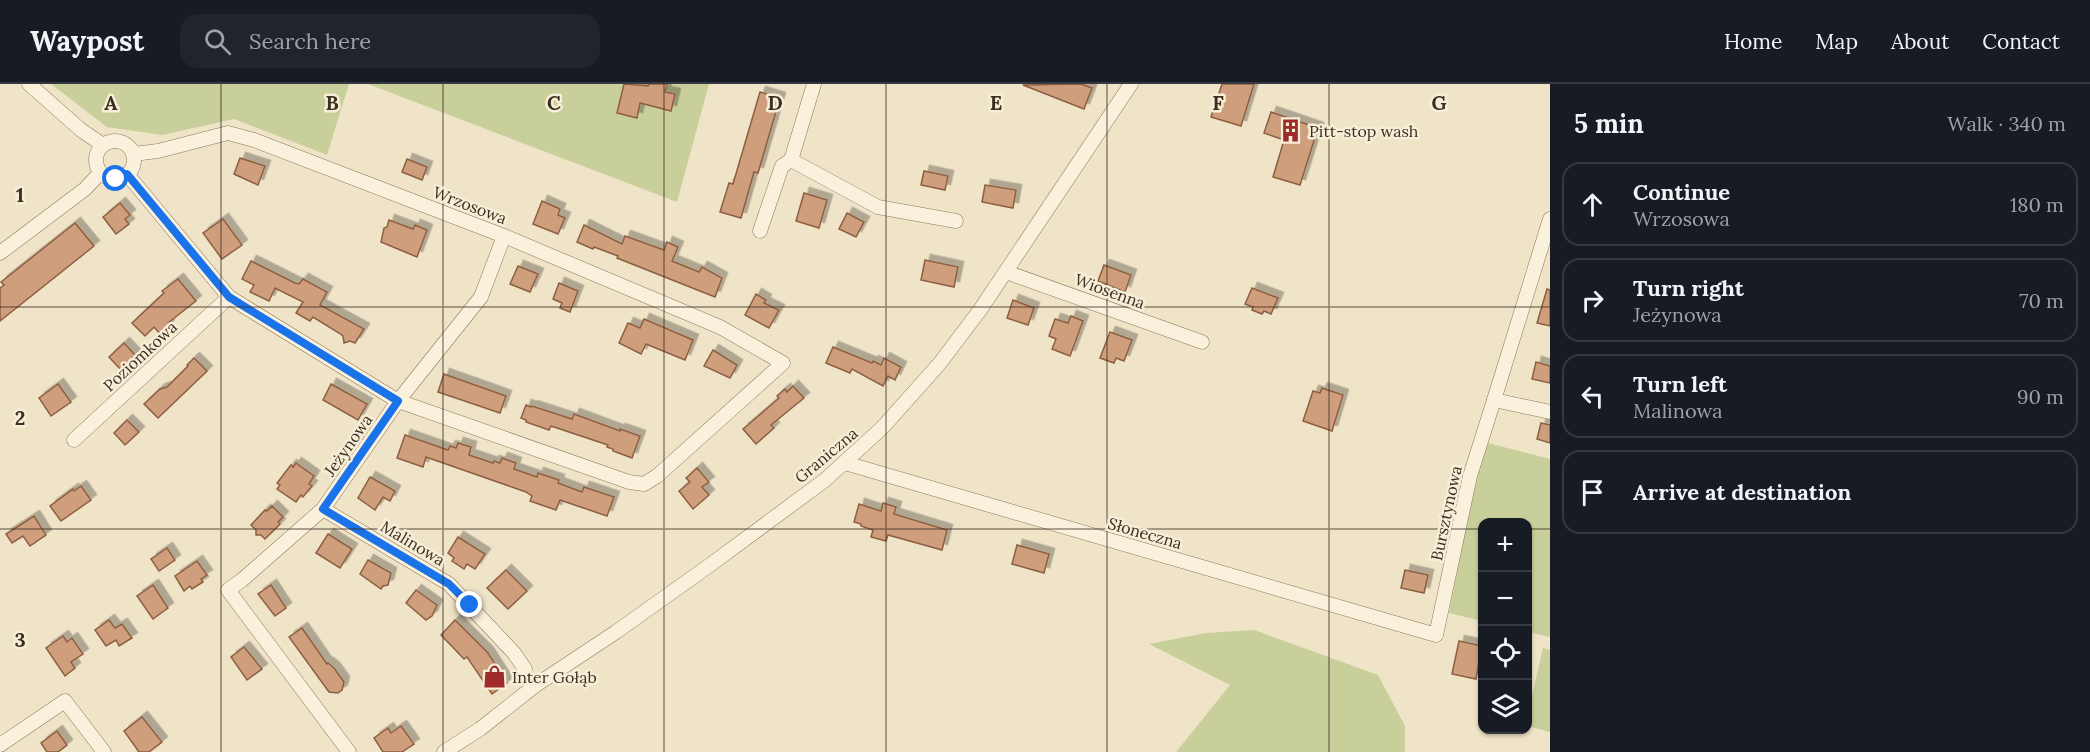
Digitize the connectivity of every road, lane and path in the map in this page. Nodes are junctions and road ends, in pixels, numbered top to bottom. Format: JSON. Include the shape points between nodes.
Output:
{"nodes":[{"id":1,"x":29,"y":84,"type":"edge"},
{"id":2,"x":814,"y":84,"type":"edge"},
{"id":3,"x":1131,"y":84,"type":"edge"},
{"id":4,"x":102,"y":145,"type":"junction"},
{"id":5,"x":133,"y":154,"type":"junction"},
{"id":6,"x":791,"y":160,"type":"junction"},
{"id":7,"x":100,"y":172,"type":"junction"},
{"id":8,"x":127,"y":174,"type":"junction"},
{"id":9,"x":1550,"y":219,"type":"edge"},
{"id":10,"x":956,"y":221,"type":"dead end"},
{"id":11,"x":760,"y":231,"type":"dead end"},
{"id":12,"x":504,"y":236,"type":"junction"},
{"id":13,"x":1547,"y":241,"type":"edge"},
{"id":14,"x":0,"y":253,"type":"edge"},
{"id":15,"x":1006,"y":272,"type":"junction"},
{"id":16,"x":229,"y":297,"type":"junction"},
{"id":17,"x":1202,"y":342,"type":"dead end"},
{"id":18,"x":1494,"y":400,"type":"junction"},
{"id":19,"x":398,"y":401,"type":"junction"},
{"id":20,"x":1550,"y":412,"type":"edge"},
{"id":21,"x":74,"y":440,"type":"dead end"},
{"id":22,"x":844,"y":463,"type":"junction"},
{"id":23,"x":323,"y":509,"type":"junction"},
{"id":24,"x":1436,"y":635,"type":"joint"},
{"id":25,"x":525,"y":669,"type":"dead end"},
{"id":26,"x":0,"y":746,"type":"edge"},
{"id":27,"x":104,"y":752,"type":"edge"},
{"id":28,"x":349,"y":752,"type":"edge"},
{"id":29,"x":444,"y":752,"type":"edge"}],
"edges":[{"from":1,"to":4,"type":"street"},
{"from":2,"to":6,"type":"street"},
{"from":3,"to":15,"type":"street","name":"Graniczna"},
{"from":4,"to":5,"type":"street","via":[[120,142]]},
{"from":4,"to":7,"type":"street","via":[[96,155]]},
{"from":5,"to":8,"type":"street","via":[[133,165]]},
{"from":5,"to":12,"type":"street","name":"Wrzosowa","via":[[228,134],[254,140]]},
{"from":6,"to":10,"type":"street","via":[[878,207]]},
{"from":6,"to":11,"type":"street","via":[[782,166]]},
{"from":7,"to":8,"type":"street","via":[[110,179]]},
{"from":7,"to":14,"type":"street","via":[[85,189]]},
{"from":8,"to":16,"type":"street"},
{"from":9,"to":13,"type":"street","name":"Bursztynowa"},
{"from":12,"to":19,"type":"street","name":"Jeżynowa","via":[[481,297]]},
{"from":12,"to":19,"type":"street","name":"Wrzosowa","via":[[720,327],[783,363],[644,484]]},
{"from":13,"to":18,"type":"street","name":"Bursztynowa"},
{"from":15,"to":17,"type":"street","name":"Wiosenna"},
{"from":15,"to":22,"type":"street","name":"Graniczna","via":[[940,363],[884,427]]},
{"from":16,"to":19,"type":"street"},
{"from":16,"to":21,"type":"street","name":"Poziomkowa"},
{"from":18,"to":20,"type":"street"},
{"from":18,"to":24,"type":"street","name":"Bursztynowa","via":[[1470,476]]},
{"from":19,"to":23,"type":"street","name":"Jeżynowa"},
{"from":22,"to":24,"type":"street","name":"Słoneczna"},
{"from":22,"to":29,"type":"street","name":"Graniczna","via":[[710,565]]},
{"from":23,"to":25,"type":"street","name":"Malinowa","via":[[449,584]]},
{"from":23,"to":28,"type":"street","name":"Jeżynowa","via":[[228,590]]},
{"from":26,"to":27,"type":"street","via":[[65,701]]}]}
